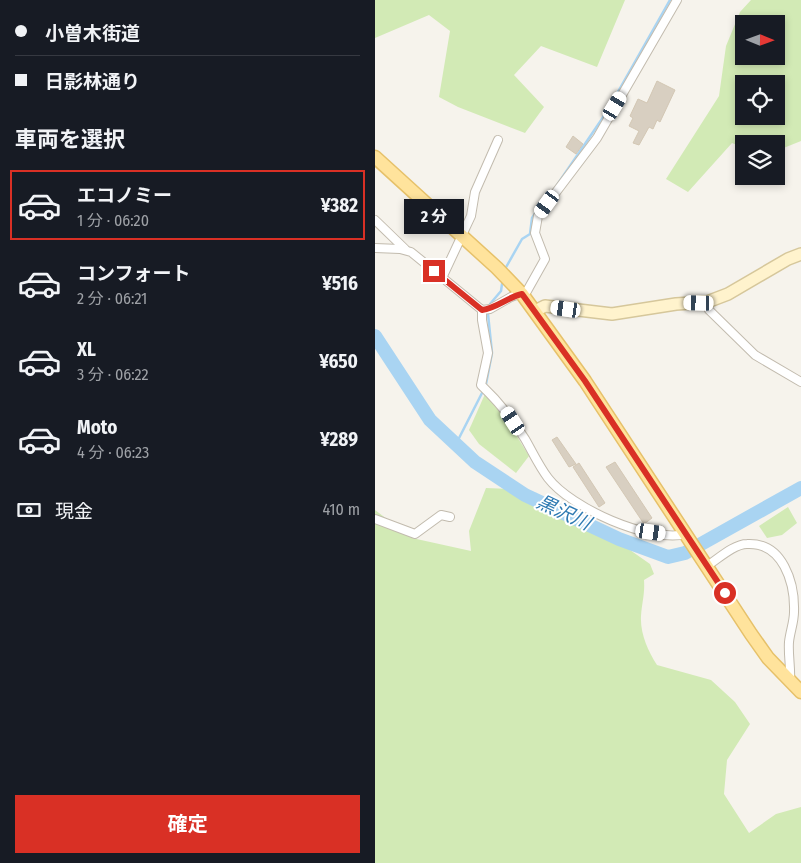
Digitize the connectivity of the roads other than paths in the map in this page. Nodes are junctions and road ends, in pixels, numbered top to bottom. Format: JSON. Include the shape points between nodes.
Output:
{"nodes":[{"id":1,"x":677,"y":0,"type":"edge"},
{"id":2,"x":498,"y":140,"type":"dead end"},
{"id":3,"x":375,"y":157,"type":"edge"},
{"id":4,"x":375,"y":220,"type":"edge"},
{"id":5,"x":462,"y":236,"type":"junction"},
{"id":6,"x":375,"y":248,"type":"edge"},
{"id":7,"x":407,"y":251,"type":"junction"},
{"id":8,"x":801,"y":254,"type":"edge"},
{"id":9,"x":442,"y":278,"type":"junction"},
{"id":10,"x":522,"y":294,"type":"junction"},
{"id":11,"x":707,"y":302,"type":"junction"},
{"id":12,"x":482,"y":310,"type":"junction"},
{"id":13,"x":535,"y":311,"type":"junction"},
{"id":14,"x":801,"y":382,"type":"edge"},
{"id":15,"x":450,"y":517,"type":"dead end"},
{"id":16,"x":375,"y":519,"type":"edge"},
{"id":17,"x":687,"y":536,"type":"junction"},
{"id":18,"x":705,"y":562,"type":"junction"},
{"id":19,"x":790,"y":681,"type":"junction"},
{"id":20,"x":801,"y":692,"type":"edge"}],
"edges":[{"from":1,"to":10,"type":"street","via":[[597,138],[539,216],[535,232],[545,259],[531,285]]},
{"from":2,"to":5,"type":"street","via":[[475,192],[471,216]]},
{"from":3,"to":5,"type":"main road"},
{"from":4,"to":7,"type":"street"},
{"from":5,"to":9,"type":"street"},
{"from":5,"to":10,"type":"main road"},
{"from":6,"to":7,"type":"street"},
{"from":7,"to":9,"type":"street"},
{"from":8,"to":11,"type":"street"},
{"from":9,"to":12,"type":"street"},
{"from":10,"to":12,"type":"street"},
{"from":10,"to":13,"type":"main road"},
{"from":11,"to":13,"type":"street","via":[[612,314],[545,306]]},
{"from":11,"to":14,"type":"street","via":[[709,310],[755,355]]},
{"from":12,"to":17,"type":"street","via":[[488,353],[481,385],[506,410],[549,479],[570,497],[633,530]]},
{"from":13,"to":17,"type":"main road"},
{"from":15,"to":16,"type":"street","via":[[441,515],[415,534]]},
{"from":17,"to":18,"type":"main road"},
{"from":18,"to":19,"type":"main road","via":[[768,658]]},
{"from":18,"to":19,"type":"street","via":[[747,544],[769,548],[777,554],[788,576],[794,602],[789,643]]},
{"from":19,"to":20,"type":"main road"}]}
